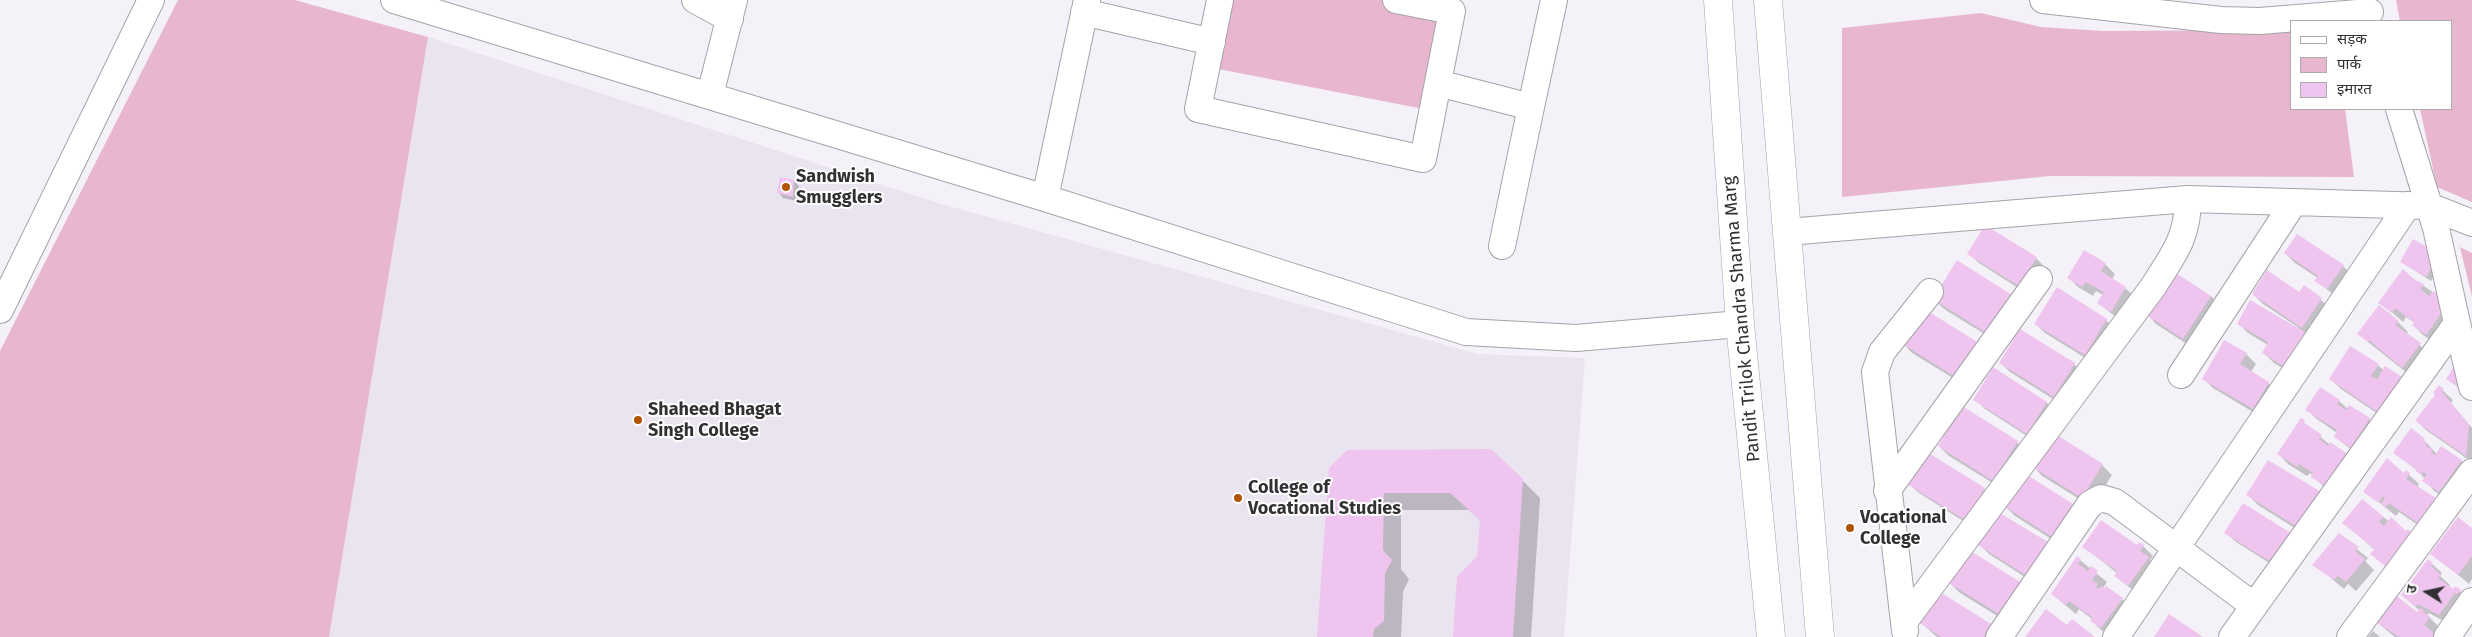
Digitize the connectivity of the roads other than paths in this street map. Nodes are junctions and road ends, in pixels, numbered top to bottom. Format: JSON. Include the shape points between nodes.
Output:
{"nodes":[{"id":1,"x":151,"y":0,"type":"edge"},
{"id":2,"x":695,"y":0,"type":"edge"},
{"id":3,"x":1220,"y":0,"type":"edge"},
{"id":4,"x":1396,"y":0,"type":"edge"},
{"id":5,"x":1554,"y":0,"type":"edge"},
{"id":6,"x":1718,"y":0,"type":"edge"},
{"id":7,"x":1768,"y":0,"type":"edge"},
{"id":8,"x":2043,"y":0,"type":"edge"},
{"id":9,"x":404,"y":2,"type":"edge"},
{"id":10,"x":2086,"y":2,"type":"edge"},
{"id":11,"x":1086,"y":6,"type":"edge"},
{"id":12,"x":732,"y":9,"type":"edge"},
{"id":13,"x":2223,"y":10,"type":"edge"},
{"id":14,"x":2370,"y":11,"type":"edge"},
{"id":15,"x":1212,"y":42,"type":"junction"},
{"id":16,"x":1438,"y":83,"type":"junction"},
{"id":17,"x":710,"y":95,"type":"junction"},
{"id":18,"x":1531,"y":107,"type":"junction"},
{"id":19,"x":2399,"y":110,"type":"edge"},
{"id":20,"x":1045,"y":198,"type":"junction"},
{"id":21,"x":2188,"y":199,"type":"junction"},
{"id":22,"x":2294,"y":202,"type":"junction"},
{"id":23,"x":2419,"y":206,"type":"junction"},
{"id":24,"x":2472,"y":223,"type":"edge"},
{"id":25,"x":1787,"y":232,"type":"junction"},
{"id":26,"x":1502,"y":246,"type":"dead end"},
{"id":27,"x":2039,"y":279,"type":"dead end"},
{"id":28,"x":1930,"y":292,"type":"dead end"},
{"id":29,"x":3,"y":296,"type":"edge"},
{"id":30,"x":2457,"y":323,"type":"junction"},
{"id":31,"x":1740,"y":324,"type":"junction"},
{"id":32,"x":2181,"y":375,"type":"dead end"},
{"id":33,"x":2472,"y":387,"type":"edge"},
{"id":34,"x":2472,"y":472,"type":"edge"},
{"id":35,"x":1887,"y":491,"type":"junction"},
{"id":36,"x":2176,"y":549,"type":"junction"},
{"id":37,"x":2472,"y":601,"type":"edge"},
{"id":38,"x":2254,"y":606,"type":"junction"},
{"id":39,"x":1904,"y":629,"type":"edge"},
{"id":40,"x":1771,"y":637,"type":"edge"},
{"id":41,"x":1820,"y":637,"type":"edge"},
{"id":42,"x":1999,"y":637,"type":"edge"},
{"id":43,"x":2116,"y":637,"type":"edge"},
{"id":44,"x":2232,"y":637,"type":"edge"},
{"id":45,"x":2350,"y":637,"type":"edge"},
{"id":46,"x":2447,"y":637,"type":"edge"}],
"edges":[{"from":1,"to":29,"type":"street"},
{"from":2,"to":12,"type":"street"},
{"from":3,"to":15,"type":"street"},
{"from":4,"to":16,"type":"street","via":[[1452,12]]},
{"from":5,"to":18,"type":"street"},
{"from":6,"to":31,"type":"main road","name":"Pandit Trilok Chandra Sharma Marg"},
{"from":7,"to":25,"type":"main road"},
{"from":8,"to":10,"type":"street"},
{"from":9,"to":17,"type":"street"},
{"from":10,"to":13,"type":"street"},
{"from":11,"to":15,"type":"street"},
{"from":11,"to":20,"type":"street"},
{"from":12,"to":17,"type":"street"},
{"from":13,"to":14,"type":"street","via":[[2260,21]]},
{"from":15,"to":16,"type":"street","via":[[1198,109],[1423,158]]},
{"from":16,"to":18,"type":"street"},
{"from":17,"to":20,"type":"street"},
{"from":18,"to":26,"type":"street"},
{"from":19,"to":23,"type":"street"},
{"from":20,"to":31,"type":"street","via":[[1466,332],[1576,338]]},
{"from":21,"to":22,"type":"street"},
{"from":21,"to":25,"type":"street"},
{"from":21,"to":39,"type":"street","via":[[2188,221],[2179,246],[2152,287]]},
{"from":22,"to":23,"type":"street"},
{"from":22,"to":32,"type":"street"},
{"from":23,"to":24,"type":"street"},
{"from":23,"to":30,"type":"street","via":[[2436,228]]},
{"from":23,"to":36,"type":"street"},
{"from":25,"to":41,"type":"main road"},
{"from":27,"to":35,"type":"street"},
{"from":28,"to":35,"type":"street","via":[[1882,352],[1875,372]]},
{"from":30,"to":33,"type":"street"},
{"from":30,"to":38,"type":"street"},
{"from":31,"to":40,"type":"main road","name":"Pandit Trilok Chandra Sharma Marg"},
{"from":34,"to":45,"type":"street"},
{"from":35,"to":39,"type":"street"},
{"from":36,"to":38,"type":"street"},
{"from":36,"to":42,"type":"street","via":[[2115,502],[2101,498],[2090,504]]},
{"from":36,"to":43,"type":"street"},
{"from":37,"to":46,"type":"street"},
{"from":38,"to":44,"type":"street"}]}
